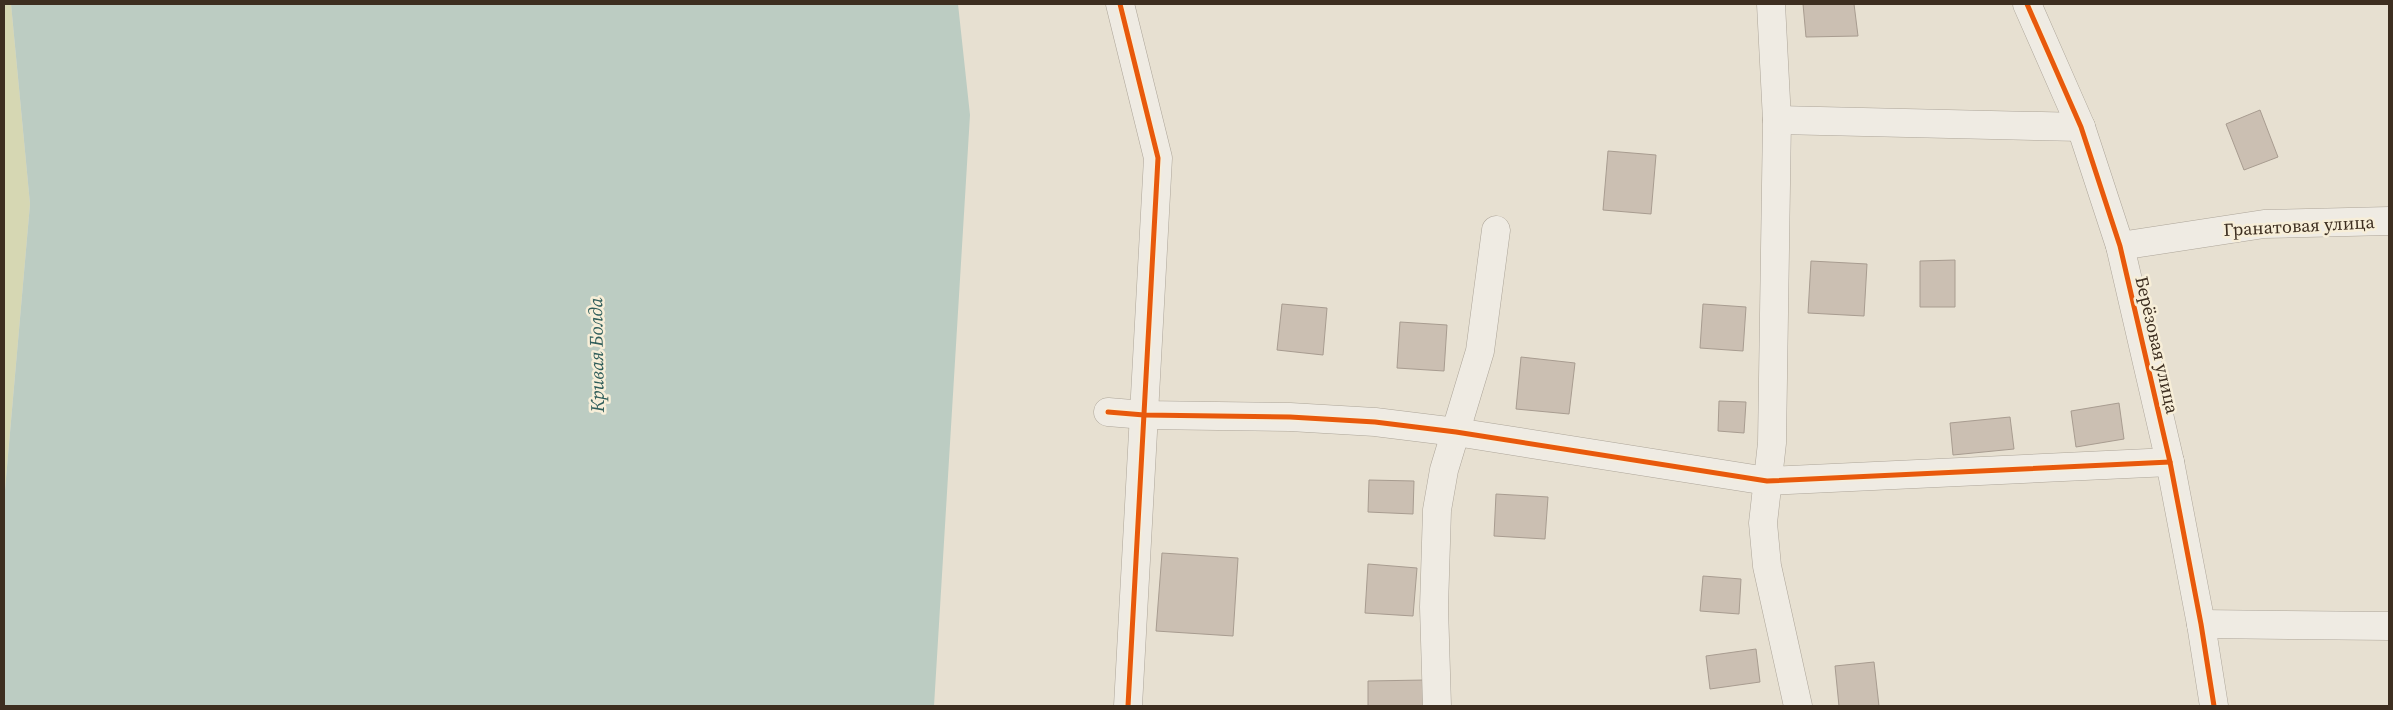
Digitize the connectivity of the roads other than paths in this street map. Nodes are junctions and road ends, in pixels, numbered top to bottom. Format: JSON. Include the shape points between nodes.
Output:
{"nodes":[{"id":1,"x":1120,"y":4,"type":"edge"},
{"id":2,"x":1771,"y":4,"type":"edge"},
{"id":3,"x":2027,"y":4,"type":"edge"},
{"id":4,"x":1777,"y":120,"type":"junction"},
{"id":5,"x":2080,"y":127,"type":"junction"},
{"id":6,"x":2389,"y":221,"type":"edge"},
{"id":7,"x":1496,"y":230,"type":"dead end"},
{"id":8,"x":2120,"y":246,"type":"junction"},
{"id":9,"x":1108,"y":412,"type":"dead end"},
{"id":10,"x":1144,"y":416,"type":"junction"},
{"id":11,"x":1456,"y":432,"type":"junction"},
{"id":12,"x":2170,"y":462,"type":"junction"},
{"id":13,"x":1767,"y":481,"type":"junction"},
{"id":14,"x":2201,"y":624,"type":"junction"},
{"id":15,"x":2389,"y":626,"type":"edge"},
{"id":16,"x":1128,"y":706,"type":"edge"},
{"id":17,"x":1437,"y":706,"type":"edge"},
{"id":18,"x":1798,"y":706,"type":"edge"},
{"id":19,"x":2214,"y":706,"type":"edge"}],
"edges":[{"from":1,"to":10,"type":"street","via":[[1158,158]]},
{"from":2,"to":4,"type":"street"},
{"from":3,"to":5,"type":"street","name":"Берёзовая улица"},
{"from":4,"to":5,"type":"street"},
{"from":4,"to":13,"type":"street","via":[[1772,443]]},
{"from":5,"to":8,"type":"street","name":"Берёзовая улица"},
{"from":6,"to":8,"type":"street","name":"Гранатовая улица","via":[[2264,224]]},
{"from":7,"to":11,"type":"street","via":[[1480,351]]},
{"from":8,"to":12,"type":"street","name":"Берёзовая улица"},
{"from":9,"to":10,"type":"street"},
{"from":10,"to":11,"type":"street","via":[[1290,417],[1375,422]]},
{"from":10,"to":16,"type":"street"},
{"from":11,"to":13,"type":"street"},
{"from":11,"to":17,"type":"street","via":[[1444,470],[1437,510],[1434,607]]},
{"from":12,"to":13,"type":"street"},
{"from":12,"to":14,"type":"street","name":"Берёзовая улица"},
{"from":13,"to":18,"type":"street","via":[[1763,523],[1767,566]]},
{"from":14,"to":15,"type":"street"},
{"from":14,"to":19,"type":"street","name":"Берёзовая улица"}]}
